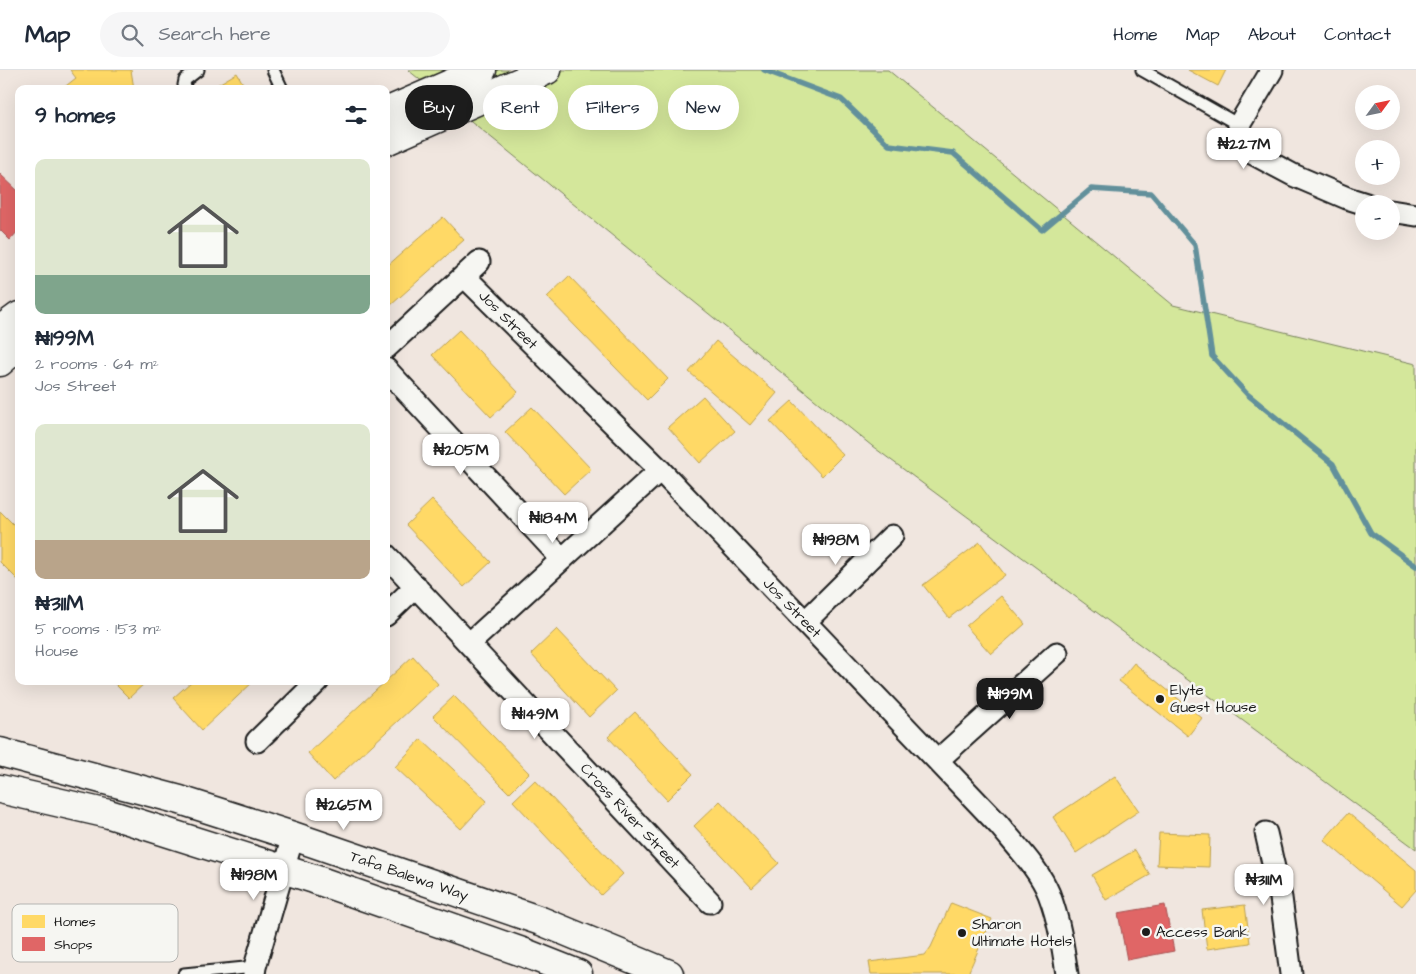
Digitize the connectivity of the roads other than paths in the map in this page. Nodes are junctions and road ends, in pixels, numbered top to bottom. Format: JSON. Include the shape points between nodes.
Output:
{"nodes":[{"id":1,"x":198,"y":70,"type":"edge"},
{"id":2,"x":273,"y":70,"type":"edge"},
{"id":3,"x":482,"y":70,"type":"edge"},
{"id":4,"x":548,"y":70,"type":"edge"},
{"id":5,"x":1142,"y":70,"type":"edge"},
{"id":6,"x":1272,"y":70,"type":"edge"},
{"id":7,"x":184,"y":85,"type":"edge"},
{"id":8,"x":280,"y":85,"type":"edge"},
{"id":9,"x":390,"y":110,"type":"edge"},
{"id":10,"x":1239,"y":125,"type":"junction"},
{"id":11,"x":390,"y":139,"type":"edge"},
{"id":12,"x":1355,"y":201,"type":"edge"},
{"id":13,"x":1400,"y":212,"type":"edge"},
{"id":14,"x":1416,"y":215,"type":"edge"},
{"id":15,"x":10,"y":330,"type":"edge"},
{"id":16,"x":390,"y":344,"type":"edge"},
{"id":17,"x":0,"y":362,"type":"edge"},
{"id":18,"x":390,"y":373,"type":"edge"},
{"id":19,"x":660,"y":470,"type":"junction"},
{"id":20,"x":892,"y":536,"type":"dead end"},
{"id":21,"x":390,"y":559,"type":"edge"},
{"id":22,"x":562,"y":559,"type":"junction"},
{"id":23,"x":416,"y":586,"type":"junction"},
{"id":24,"x":390,"y":611,"type":"edge"},
{"id":25,"x":805,"y":622,"type":"junction"},
{"id":26,"x":470,"y":643,"type":"junction"},
{"id":27,"x":1057,"y":653,"type":"dead end"},
{"id":28,"x":314,"y":685,"type":"edge"},
{"id":29,"x":257,"y":741,"type":"dead end"},
{"id":30,"x":0,"y":752,"type":"edge"},
{"id":31,"x":938,"y":760,"type":"junction"},
{"id":32,"x":0,"y":789,"type":"edge"},
{"id":33,"x":1266,"y":833,"type":"dead end"},
{"id":34,"x":293,"y":836,"type":"junction"},
{"id":35,"x":282,"y":870,"type":"junction"},
{"id":36,"x":710,"y":902,"type":"dead end"},
{"id":37,"x":254,"y":971,"type":"edge"},
{"id":38,"x":184,"y":974,"type":"edge"},
{"id":39,"x":578,"y":974,"type":"edge"},
{"id":40,"x":669,"y":974,"type":"edge"},
{"id":41,"x":1067,"y":974,"type":"edge"},
{"id":42,"x":1290,"y":974,"type":"edge"}],
"edges":[{"from":1,"to":7,"type":"lane"},
{"from":2,"to":8,"type":"lane"},
{"from":3,"to":9,"type":"main road"},
{"from":4,"to":11,"type":"main road"},
{"from":5,"to":10,"type":"lane"},
{"from":6,"to":10,"type":"street"},
{"from":10,"to":12,"type":"street","via":[[1240,138],[1248,151],[1293,175]]},
{"from":13,"to":14,"type":"street"},
{"from":15,"to":17,"type":"main road"},
{"from":16,"to":19,"type":"street","name":"Jos Street","via":[[471,269]]},
{"from":18,"to":22,"type":"street"},
{"from":19,"to":22,"type":"street"},
{"from":19,"to":25,"type":"street","name":"Jos Street"},
{"from":20,"to":25,"type":"street"},
{"from":21,"to":23,"type":"street","name":"Cross River Street"},
{"from":22,"to":26,"type":"street"},
{"from":23,"to":24,"type":"street"},
{"from":23,"to":26,"type":"street","name":"Cross River Street"},
{"from":25,"to":31,"type":"street","name":"Jos Street"},
{"from":26,"to":36,"type":"street","name":"Cross River Street"},
{"from":27,"to":31,"type":"street"},
{"from":28,"to":29,"type":"street"},
{"from":30,"to":34,"type":"main road","name":"Tafa Balewa Way","via":[[180,800]]},
{"from":31,"to":41,"type":"street","name":"Jos Street","via":[[999,825],[1029,861],[1049,893],[1060,930]]},
{"from":32,"to":35,"type":"main road","via":[[109,814]]},
{"from":33,"to":42,"type":"street","via":[[1281,898]]},
{"from":34,"to":35,"type":"street"},
{"from":34,"to":40,"type":"main road","name":"Tafa Balewa Way","via":[[541,922]]},
{"from":35,"to":37,"type":"street"},
{"from":35,"to":39,"type":"main road","via":[[508,946]]},
{"from":37,"to":38,"type":"lane"}]}
